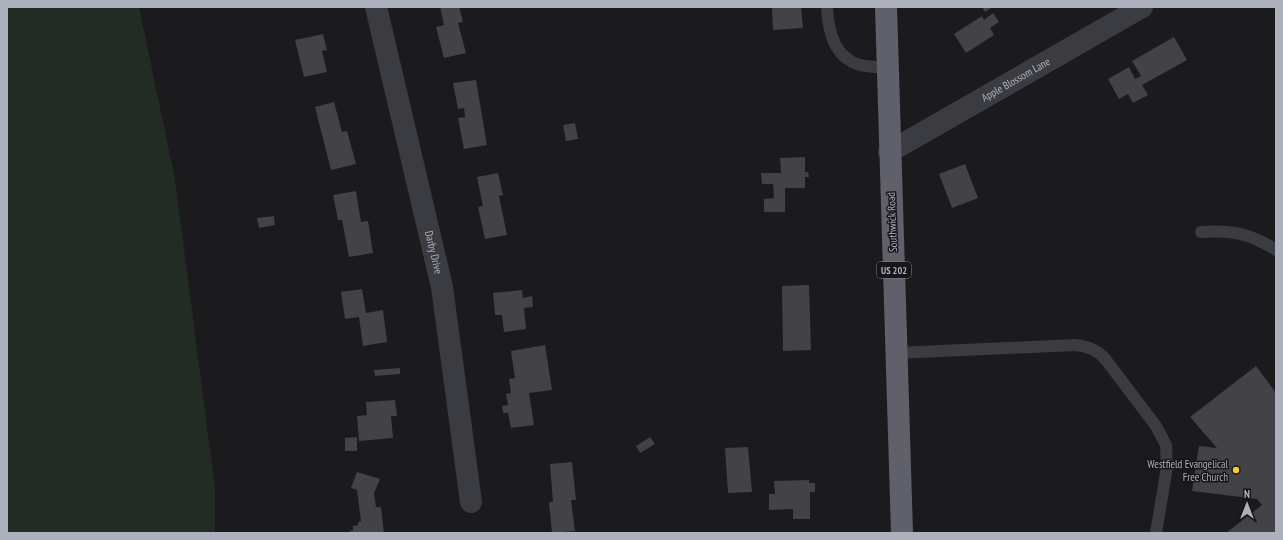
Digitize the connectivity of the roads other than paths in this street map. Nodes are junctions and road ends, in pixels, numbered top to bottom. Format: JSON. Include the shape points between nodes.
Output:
{"nodes":[{"id":1,"x":376,"y":7,"type":"edge"},
{"id":2,"x":828,"y":7,"type":"edge"},
{"id":3,"x":886,"y":7,"type":"edge"},
{"id":4,"x":1142,"y":7,"type":"edge"},
{"id":5,"x":888,"y":68,"type":"junction"},
{"id":6,"x":889,"y":152,"type":"junction"},
{"id":7,"x":1200,"y":232,"type":"dead end"},
{"id":8,"x":1276,"y":250,"type":"edge"},
{"id":9,"x":897,"y":353,"type":"junction"},
{"id":10,"x":471,"y":502,"type":"dead end"},
{"id":11,"x":902,"y":533,"type":"edge"},
{"id":12,"x":1156,"y":533,"type":"edge"}],
"edges":[{"from":1,"to":10,"type":"street","name":"Darby Drive","via":[[442,287]]},
{"from":2,"to":5,"type":"lane","via":[[832,36],[841,55],[860,65]]},
{"from":3,"to":5,"type":"highway","name":"Southwick Road","number":"US 202"},
{"from":4,"to":6,"type":"street","name":"Apple Blossom Lane"},
{"from":5,"to":6,"type":"highway","name":"Southwick Road","number":"US 202"},
{"from":6,"to":9,"type":"highway","name":"Southwick Road","number":"US 202"},
{"from":7,"to":8,"type":"lane","via":[[1229,231],[1245,234]]},
{"from":9,"to":11,"type":"highway","name":"Southwick Road","number":"US 202"},
{"from":9,"to":12,"type":"lane","via":[[1075,345],[1087,346],[1097,352],[1106,360],[1156,426],[1166,445],[1167,467]]}]}
